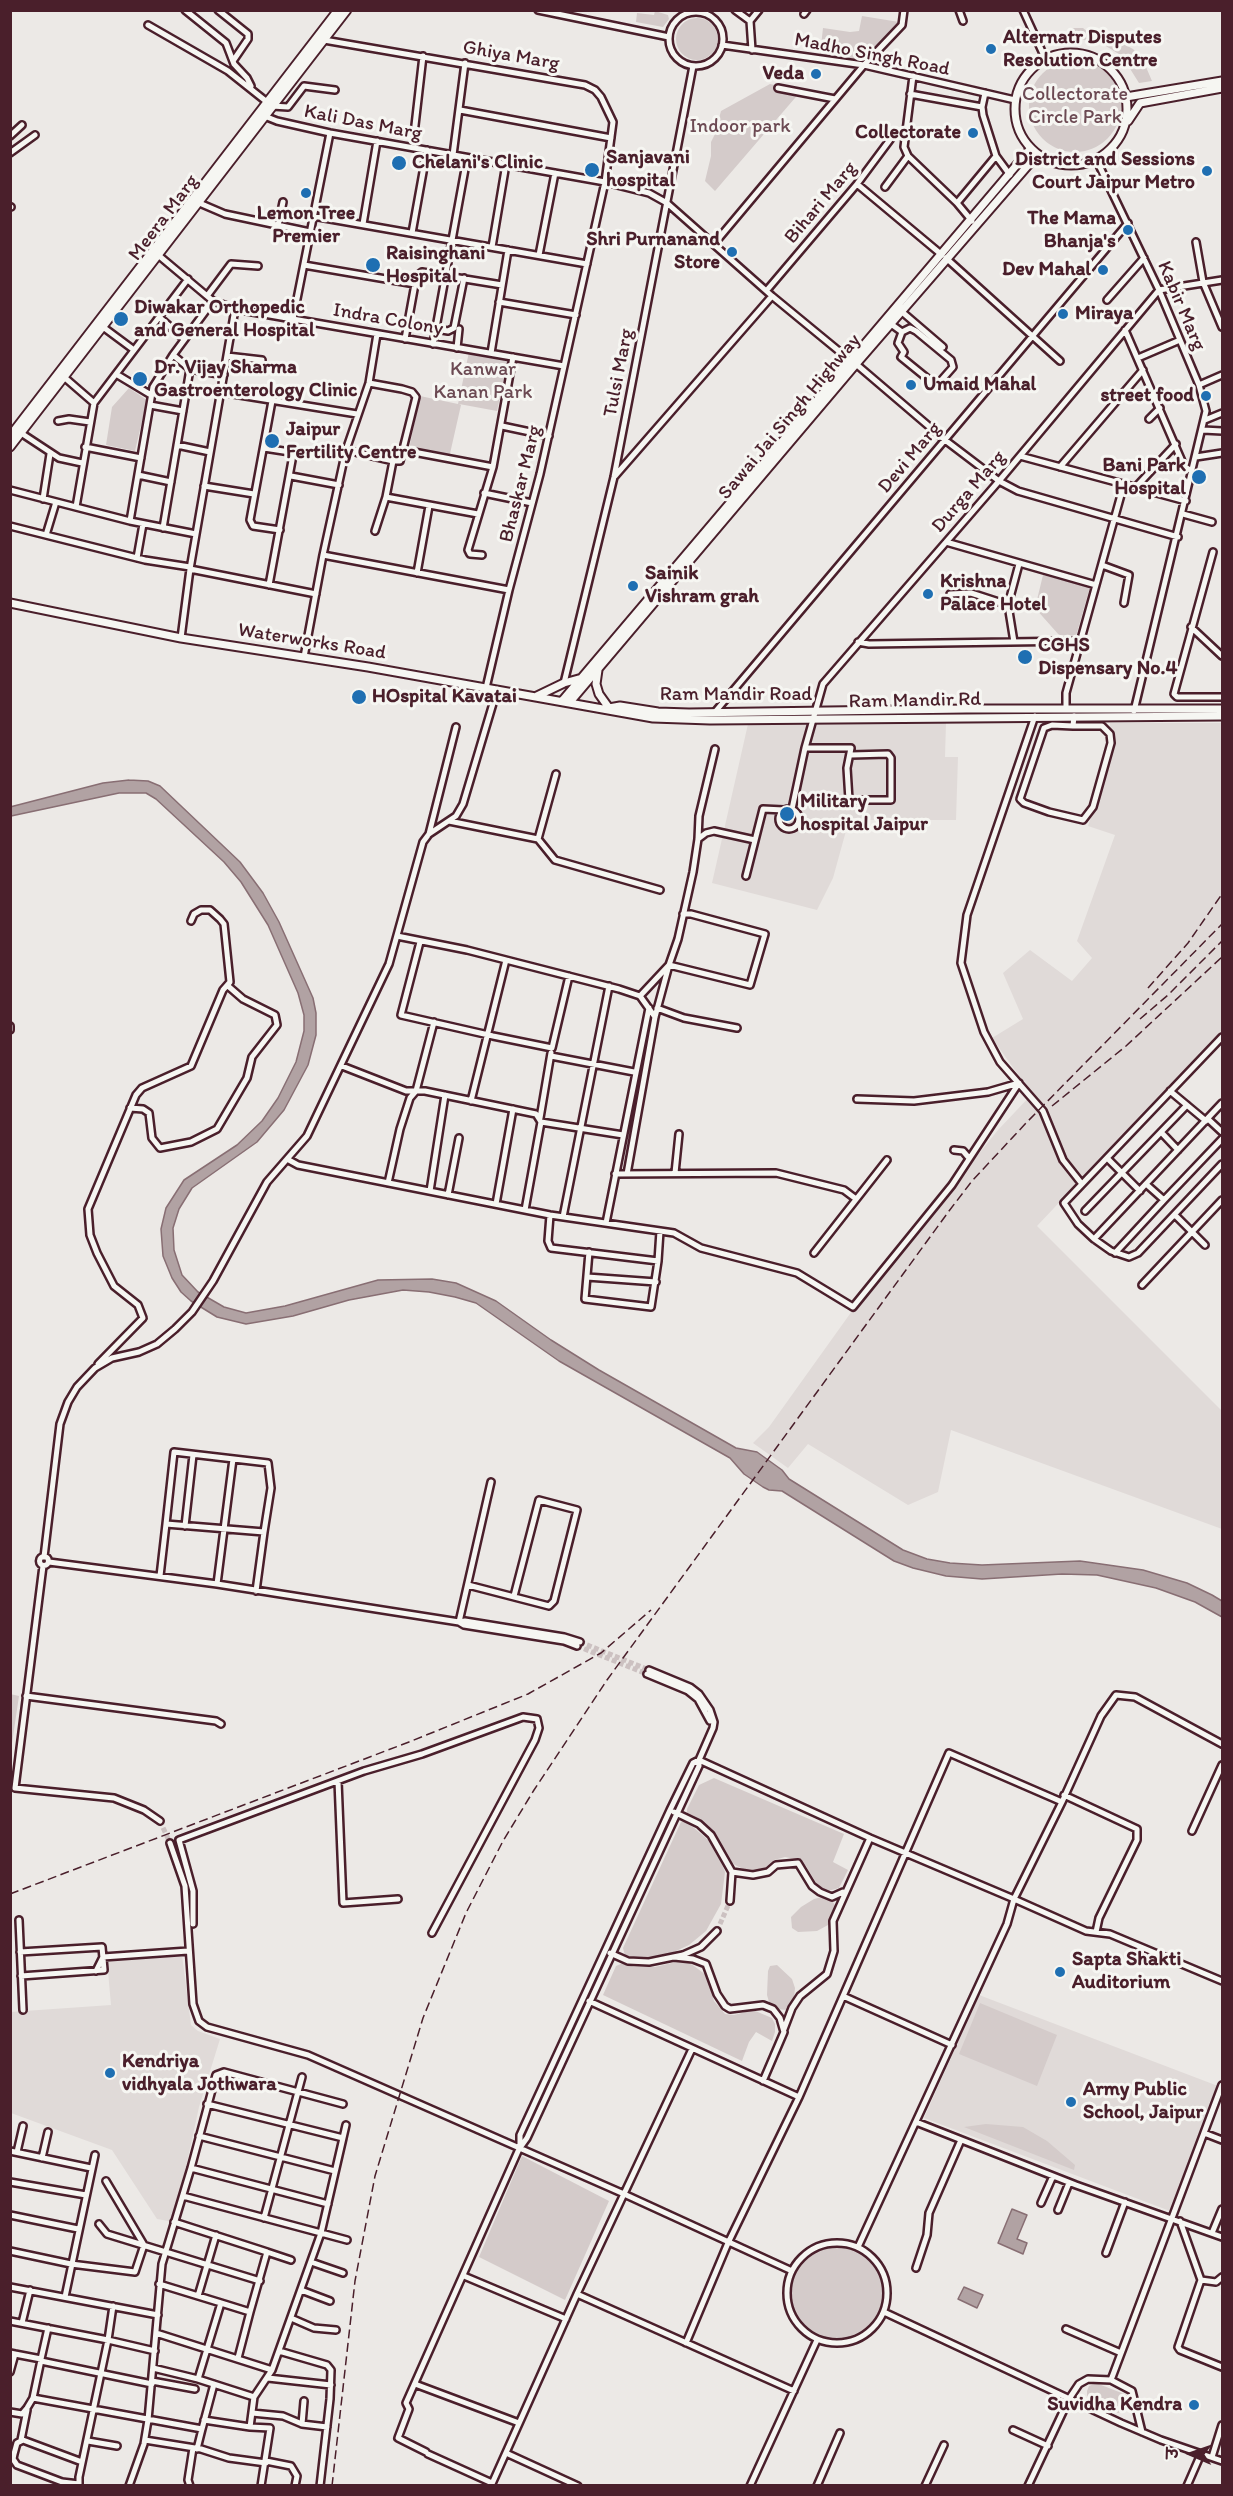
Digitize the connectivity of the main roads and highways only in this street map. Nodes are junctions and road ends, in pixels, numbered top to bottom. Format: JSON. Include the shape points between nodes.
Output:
{"nodes":[{"id":1,"x":338,"y":10,"type":"edge"},
{"id":2,"x":346,"y":10,"type":"edge"},
{"id":3,"x":1222,"y":81,"type":"edge"},
{"id":4,"x":1222,"y":88,"type":"edge"},
{"id":5,"x":1126,"y":97,"type":"junction"},
{"id":6,"x":269,"y":104,"type":"junction"},
{"id":7,"x":262,"y":115,"type":"junction"},
{"id":8,"x":1123,"y":130,"type":"junction"},
{"id":9,"x":1031,"y":148,"type":"junction"},
{"id":10,"x":1037,"y":155,"type":"junction"},
{"id":11,"x":155,"y":253,"type":"junction"},
{"id":12,"x":944,"y":257,"type":"junction"},
{"id":13,"x":853,"y":363,"type":"junction"},
{"id":14,"x":10,"y":436,"type":"edge"},
{"id":15,"x":784,"y":443,"type":"junction"},
{"id":16,"x":10,"y":447,"type":"edge"},
{"id":17,"x":10,"y":603,"type":"edge"},
{"id":18,"x":598,"y":670,"type":"junction"},
{"id":19,"x":582,"y":678,"type":"junction"},
{"id":20,"x":536,"y":697,"type":"junction"},
{"id":21,"x":566,"y":702,"type":"junction"},
{"id":22,"x":609,"y":708,"type":"junction"},
{"id":23,"x":1222,"y":709,"type":"edge"},
{"id":24,"x":1133,"y":712,"type":"junction"},
{"id":25,"x":1186,"y":712,"type":"junction"},
{"id":26,"x":1035,"y":713,"type":"junction"},
{"id":27,"x":1222,"y":716,"type":"edge"}],
"edges":[{"from":1,"to":6,"type":"main road","name":"Meera Marg"},
{"from":2,"to":6,"type":"main road","name":"Meera Marg"},
{"from":3,"to":5,"type":"main road"},
{"from":4,"to":8,"type":"main road","via":[[1140,103]]},
{"from":5,"to":8,"type":"main road"},
{"from":5,"to":9,"type":"main road","via":[[1121,82],[1101,60],[1074,52],[1045,58],[1027,73],[1015,100],[1017,124]]},
{"from":6,"to":7,"type":"main road","name":"Meera Marg"},
{"from":7,"to":11,"type":"main road","name":"Meera Marg"},
{"from":7,"to":11,"type":"main road","name":"Meera Marg"},
{"from":8,"to":10,"type":"main road","via":[[1115,144],[1096,159],[1070,165]]},
{"from":9,"to":10,"type":"main road"},
{"from":9,"to":12,"type":"main road"},
{"from":10,"to":12,"type":"main road","name":"Sawai Jai Singh Highway"},
{"from":11,"to":14,"type":"main road","name":"Meera Marg"},
{"from":11,"to":16,"type":"main road","name":"Meera Marg"},
{"from":12,"to":13,"type":"main road"},
{"from":12,"to":13,"type":"main road","name":"Sawai Jai Singh Highway","via":[[891,324]]},
{"from":13,"to":15,"type":"main road"},
{"from":15,"to":18,"type":"main road","name":"Sawai Jai Singh Highway"},
{"from":15,"to":19,"type":"main road"},
{"from":17,"to":20,"type":"main road","name":"Waterworks Road","via":[[181,638]]},
{"from":18,"to":21,"type":"main road","name":"Sawai Jai Singh Highway"},
{"from":18,"to":22,"type":"main road","via":[[596,684]]},
{"from":19,"to":20,"type":"main road"},
{"from":19,"to":21,"type":"main road"},
{"from":20,"to":21,"type":"main road","name":"Waterworks Road"},
{"from":21,"to":22,"type":"main road","name":"Waterworks Road"},
{"from":22,"to":26,"type":"main road","name":"Ram Mandir Rd","via":[[661,715]]},
{"from":23,"to":25,"type":"main road"},
{"from":24,"to":25,"type":"main road","name":"Ram Mandir Rd"},
{"from":24,"to":26,"type":"main road","name":"Ram Mandir Rd","via":[[1074,716]]},
{"from":24,"to":26,"type":"main road","via":[[1066,709]]},
{"from":25,"to":27,"type":"main road","name":"Ram Mandir Rd"}]}
